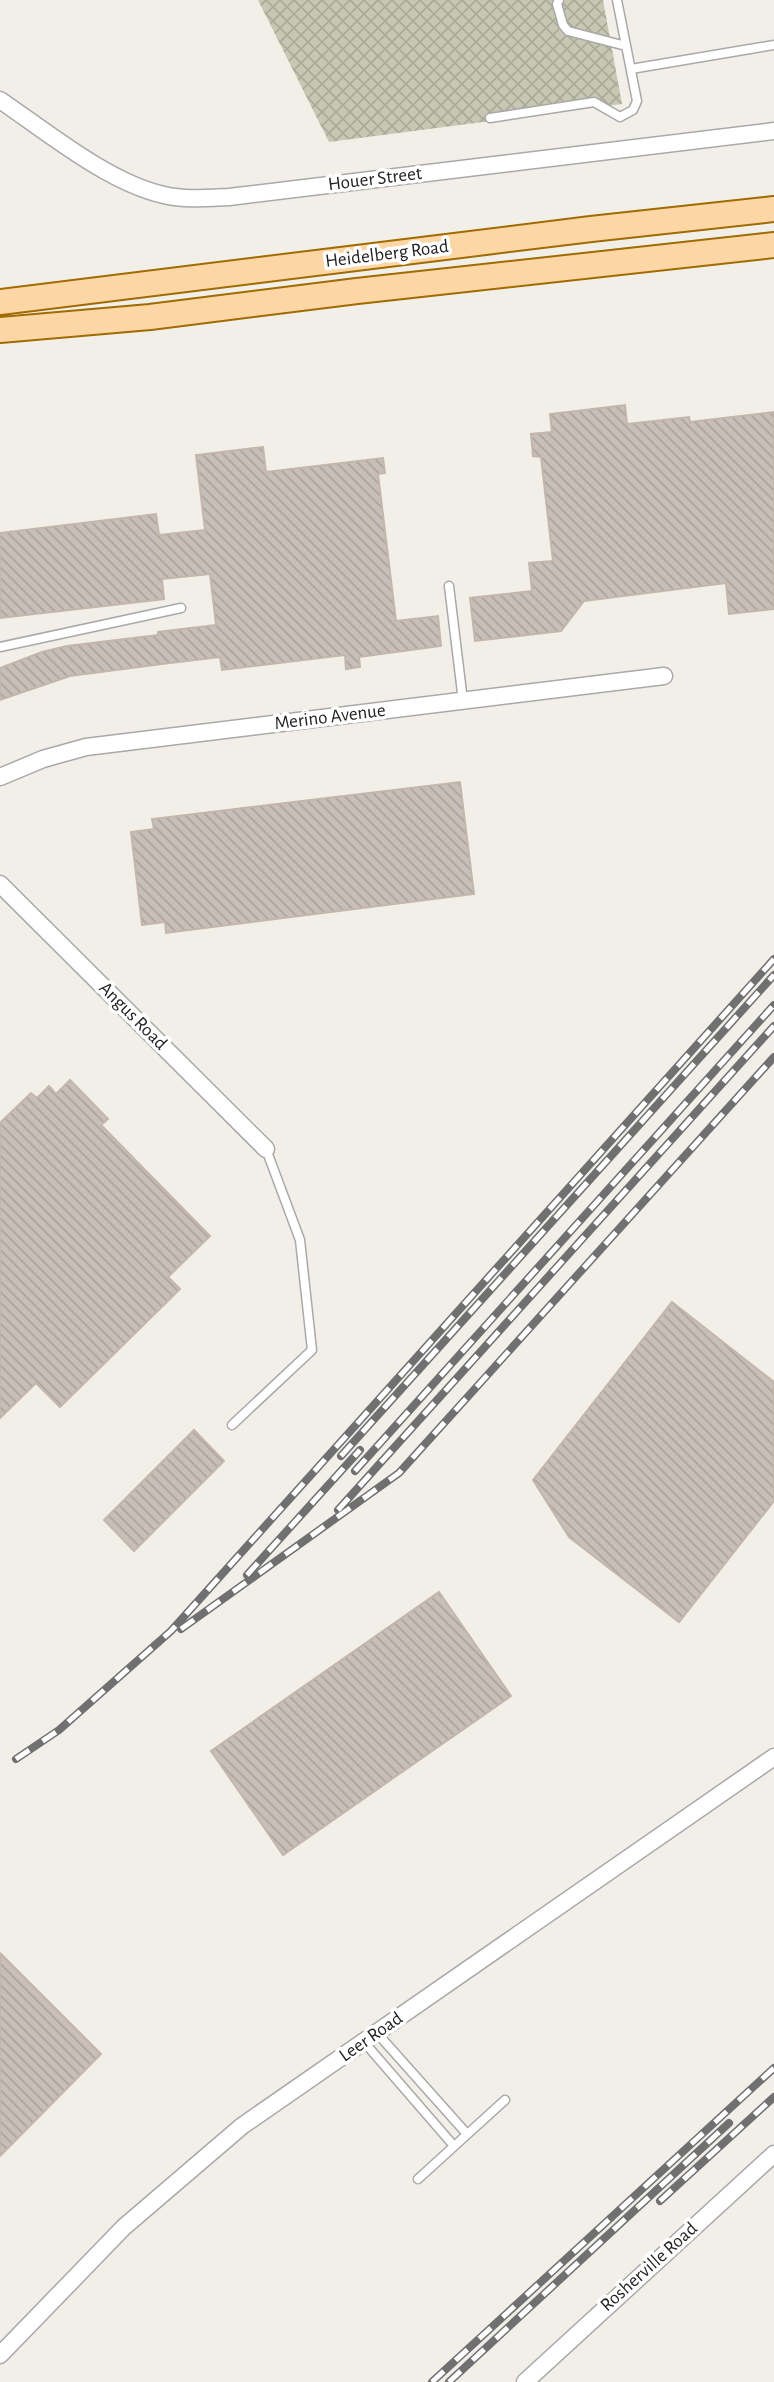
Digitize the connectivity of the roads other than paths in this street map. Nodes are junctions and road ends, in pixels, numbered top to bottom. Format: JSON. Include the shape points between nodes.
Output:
{"nodes":[{"id":1,"x":559,"y":0,"type":"edge"},
{"id":2,"x":617,"y":0,"type":"edge"},
{"id":3,"x":774,"y":45,"type":"edge"},
{"id":4,"x":626,"y":46,"type":"junction"},
{"id":5,"x":631,"y":69,"type":"junction"},
{"id":6,"x":0,"y":100,"type":"edge"},
{"id":7,"x":490,"y":118,"type":"dead end"},
{"id":8,"x":774,"y":131,"type":"edge"},
{"id":9,"x":774,"y":209,"type":"edge"},
{"id":10,"x":774,"y":245,"type":"edge"},
{"id":11,"x":0,"y":302,"type":"edge"},
{"id":12,"x":0,"y":330,"type":"edge"},
{"id":13,"x":449,"y":586,"type":"dead end"},
{"id":14,"x":181,"y":608,"type":"dead end"},
{"id":15,"x":0,"y":647,"type":"edge"},
{"id":16,"x":664,"y":676,"type":"dead end"},
{"id":17,"x":463,"y":701,"type":"junction"},
{"id":18,"x":0,"y":777,"type":"edge"},
{"id":19,"x":0,"y":884,"type":"edge"},
{"id":20,"x":266,"y":1149,"type":"joint"},
{"id":21,"x":232,"y":1424,"type":"dead end"},
{"id":22,"x":774,"y":1757,"type":"edge"},
{"id":23,"x":371,"y":2038,"type":"junction"},
{"id":24,"x":505,"y":2100,"type":"dead end"},
{"id":25,"x":467,"y":2134,"type":"junction"},
{"id":26,"x":454,"y":2146,"type":"junction"},
{"id":27,"x":774,"y":2154,"type":"edge"},
{"id":28,"x":418,"y":2179,"type":"dead end"},
{"id":29,"x":0,"y":2355,"type":"edge"},
{"id":30,"x":525,"y":2382,"type":"edge"}],
"edges":[{"from":1,"to":4,"type":"lane","via":[[568,31]]},
{"from":2,"to":4,"type":"lane"},
{"from":3,"to":5,"type":"lane"},
{"from":4,"to":5,"type":"lane"},
{"from":5,"to":7,"type":"lane","via":[[636,101],[633,110],[620,117],[594,102]]},
{"from":6,"to":8,"type":"street","name":"Houer Street","via":[[142,190],[196,198]]},
{"from":9,"to":11,"type":"main road","name":"Heidelberg Road"},
{"from":10,"to":12,"type":"main road","name":"Heidelberg Road"},
{"from":13,"to":17,"type":"lane"},
{"from":14,"to":15,"type":"lane"},
{"from":16,"to":17,"type":"street","name":"Merino Avenue"},
{"from":17,"to":18,"type":"street","name":"Merino Avenue","via":[[86,747]]},
{"from":19,"to":20,"type":"street","name":"Angus Road"},
{"from":20,"to":21,"type":"lane","via":[[300,1240],[312,1350]]},
{"from":22,"to":23,"type":"street","name":"Leer Road"},
{"from":23,"to":25,"type":"lane"},
{"from":23,"to":26,"type":"lane"},
{"from":23,"to":29,"type":"street","name":"Leer Road","via":[[242,2126],[176,2181],[124,2227]]},
{"from":24,"to":25,"type":"lane"},
{"from":25,"to":26,"type":"lane"},
{"from":26,"to":28,"type":"lane"},
{"from":27,"to":30,"type":"street","name":"Rosherville Road"}]}
